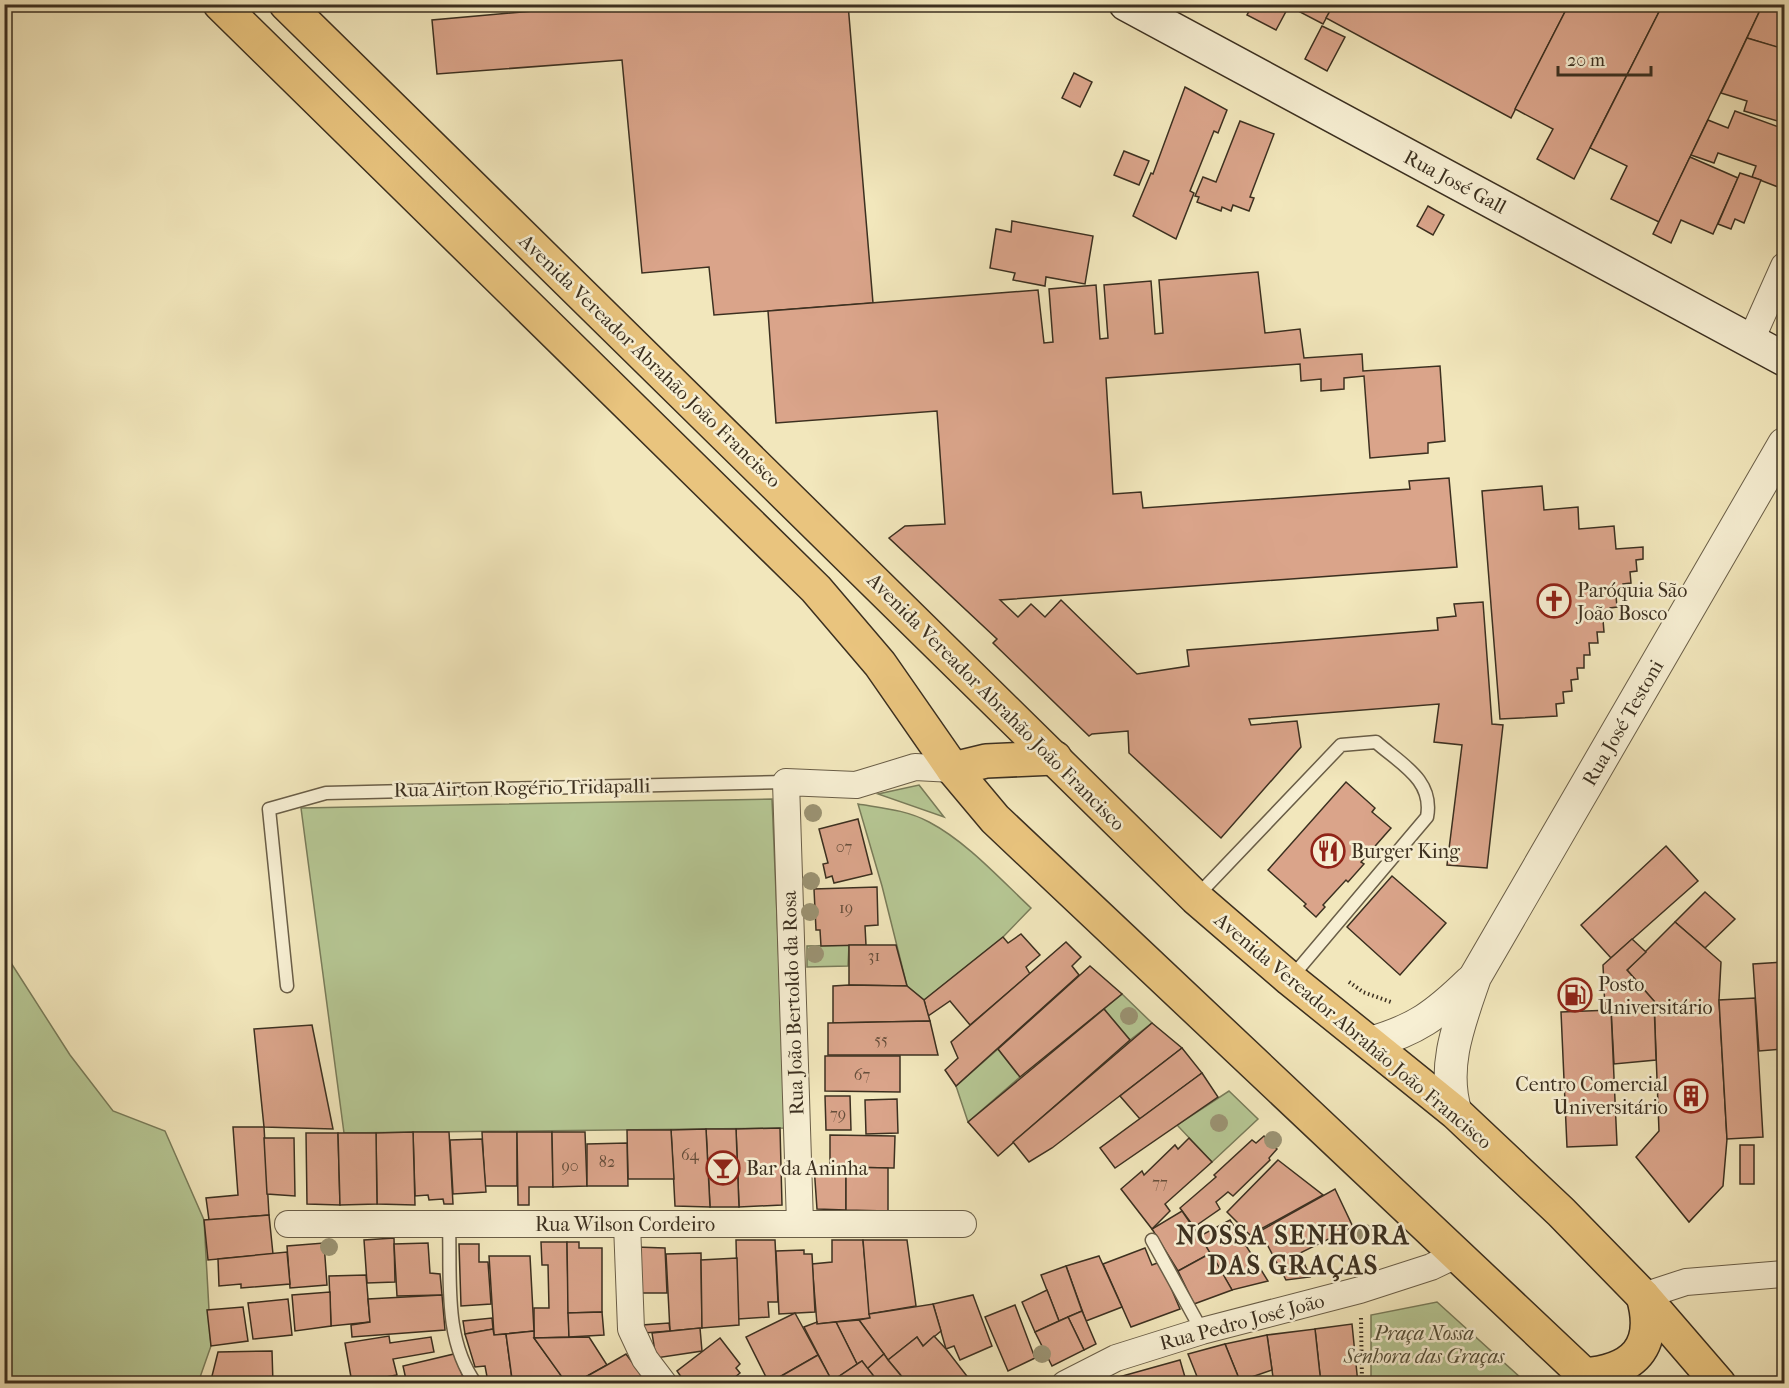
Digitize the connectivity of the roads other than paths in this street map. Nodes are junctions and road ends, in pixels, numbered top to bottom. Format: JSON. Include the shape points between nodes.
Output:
{"nodes":[{"id":1,"x":220,"y":4,"type":"edge"},
{"id":2,"x":286,"y":4,"type":"edge"},
{"id":3,"x":1126,"y":4,"type":"edge"},
{"id":4,"x":1785,"y":266,"type":"edge"},
{"id":5,"x":1751,"y":340,"type":"junction"},
{"id":6,"x":1785,"y":358,"type":"edge"},
{"id":7,"x":1780,"y":458,"type":"edge"},
{"id":8,"x":1055,"y":758,"type":"junction"},
{"id":9,"x":953,"y":769,"type":"junction"},
{"id":10,"x":786,"y":782,"type":"junction"},
{"id":11,"x":1196,"y":898,"type":"junction"},
{"id":12,"x":1475,"y":977,"type":"junction"},
{"id":13,"x":1290,"y":979,"type":"junction"},
{"id":14,"x":287,"y":986,"type":"dead end"},
{"id":15,"x":1370,"y":1043,"type":"junction"},
{"id":16,"x":1456,"y":1113,"type":"junction"},
{"id":17,"x":800,"y":1223,"type":"junction"},
{"id":18,"x":288,"y":1224,"type":"dead end"},
{"id":19,"x":627,"y":1224,"type":"junction"},
{"id":20,"x":963,"y":1224,"type":"dead end"},
{"id":21,"x":449,"y":1226,"type":"junction"},
{"id":22,"x":1152,"y":1240,"type":"dead end"},
{"id":23,"x":1456,"y":1255,"type":"junction"},
{"id":24,"x":1785,"y":1274,"type":"edge"},
{"id":25,"x":1643,"y":1296,"type":"junction"},
{"id":26,"x":1202,"y":1331,"type":"junction"},
{"id":27,"x":1585,"y":1381,"type":"edge"},
{"id":28,"x":476,"y":1383,"type":"edge"},
{"id":29,"x":664,"y":1383,"type":"edge"},
{"id":30,"x":1065,"y":1383,"type":"edge"},
{"id":31,"x":1719,"y":1383,"type":"edge"}],
"edges":[{"from":1,"to":9,"type":"main road","via":[[816,589],[880,664]]},
{"from":2,"to":8,"type":"main road","name":"Avenida Vereador Abrahão João Francisco"},
{"from":3,"to":5,"type":"main road","name":"Rua José Gall"},
{"from":4,"to":5,"type":"street"},
{"from":5,"to":6,"type":"main road","name":"Rua José Gall"},
{"from":7,"to":12,"type":"street","name":"Rua José Testoni"},
{"from":8,"to":9,"type":"main road","via":[[986,761]]},
{"from":8,"to":11,"type":"main road","name":"Avenida Vereador Abrahão João Francisco"},
{"from":9,"to":10,"type":"street","name":"Rua Airton Rogério Tridapalli","via":[[915,766],[856,784]]},
{"from":9,"to":23,"type":"main road","via":[[995,819]]},
{"from":10,"to":14,"type":"lane","name":"Rua Airton Rogério Tridapalli","via":[[326,793],[269,810]]},
{"from":10,"to":17,"type":"street","name":"Rua João Bertoldo da Rosa"},
{"from":11,"to":13,"type":"main road","name":"Avenida Vereador Abrahão João Francisco"},
{"from":11,"to":13,"type":"lane","via":[[1341,745],[1376,742],[1424,785],[1430,802],[1427,817]]},
{"from":12,"to":15,"type":"street","name":"Rua José Testoni","via":[[1440,1012],[1394,1036]]},
{"from":12,"to":16,"type":"street","name":"Rua José Testoni","via":[[1457,1032],[1448,1079]]},
{"from":13,"to":15,"type":"main road","name":"Avenida Vereador Abrahão João Francisco"},
{"from":15,"to":16,"type":"main road","name":"Avenida Vereador Abrahão João Francisco"},
{"from":16,"to":25,"type":"main road","name":"Avenida Vereador Abrahão João Francisco"},
{"from":17,"to":19,"type":"street","name":"Rua Wilson Cordeiro"},
{"from":17,"to":20,"type":"street","name":"Rua Wilson Cordeiro"},
{"from":18,"to":21,"type":"street","name":"Rua Wilson Cordeiro"},
{"from":19,"to":21,"type":"street","name":"Rua Wilson Cordeiro"},
{"from":19,"to":29,"type":"street","via":[[631,1329],[645,1359]]},
{"from":21,"to":28,"type":"lane","via":[[453,1326],[459,1353]]},
{"from":22,"to":26,"type":"lane"},
{"from":23,"to":26,"type":"street","name":"Rua Pedro José João","via":[[1360,1290]]},
{"from":23,"to":27,"type":"main road"},
{"from":24,"to":25,"type":"street","via":[[1686,1282]]},
{"from":25,"to":27,"type":"main road","via":[[1649,1317],[1646,1338],[1636,1357],[1618,1370]]},
{"from":25,"to":31,"type":"main road","name":"Avenida Vereador Abrahão João Francisco"},
{"from":26,"to":30,"type":"street","name":"Rua Pedro José João","via":[[1116,1358]]}]}
